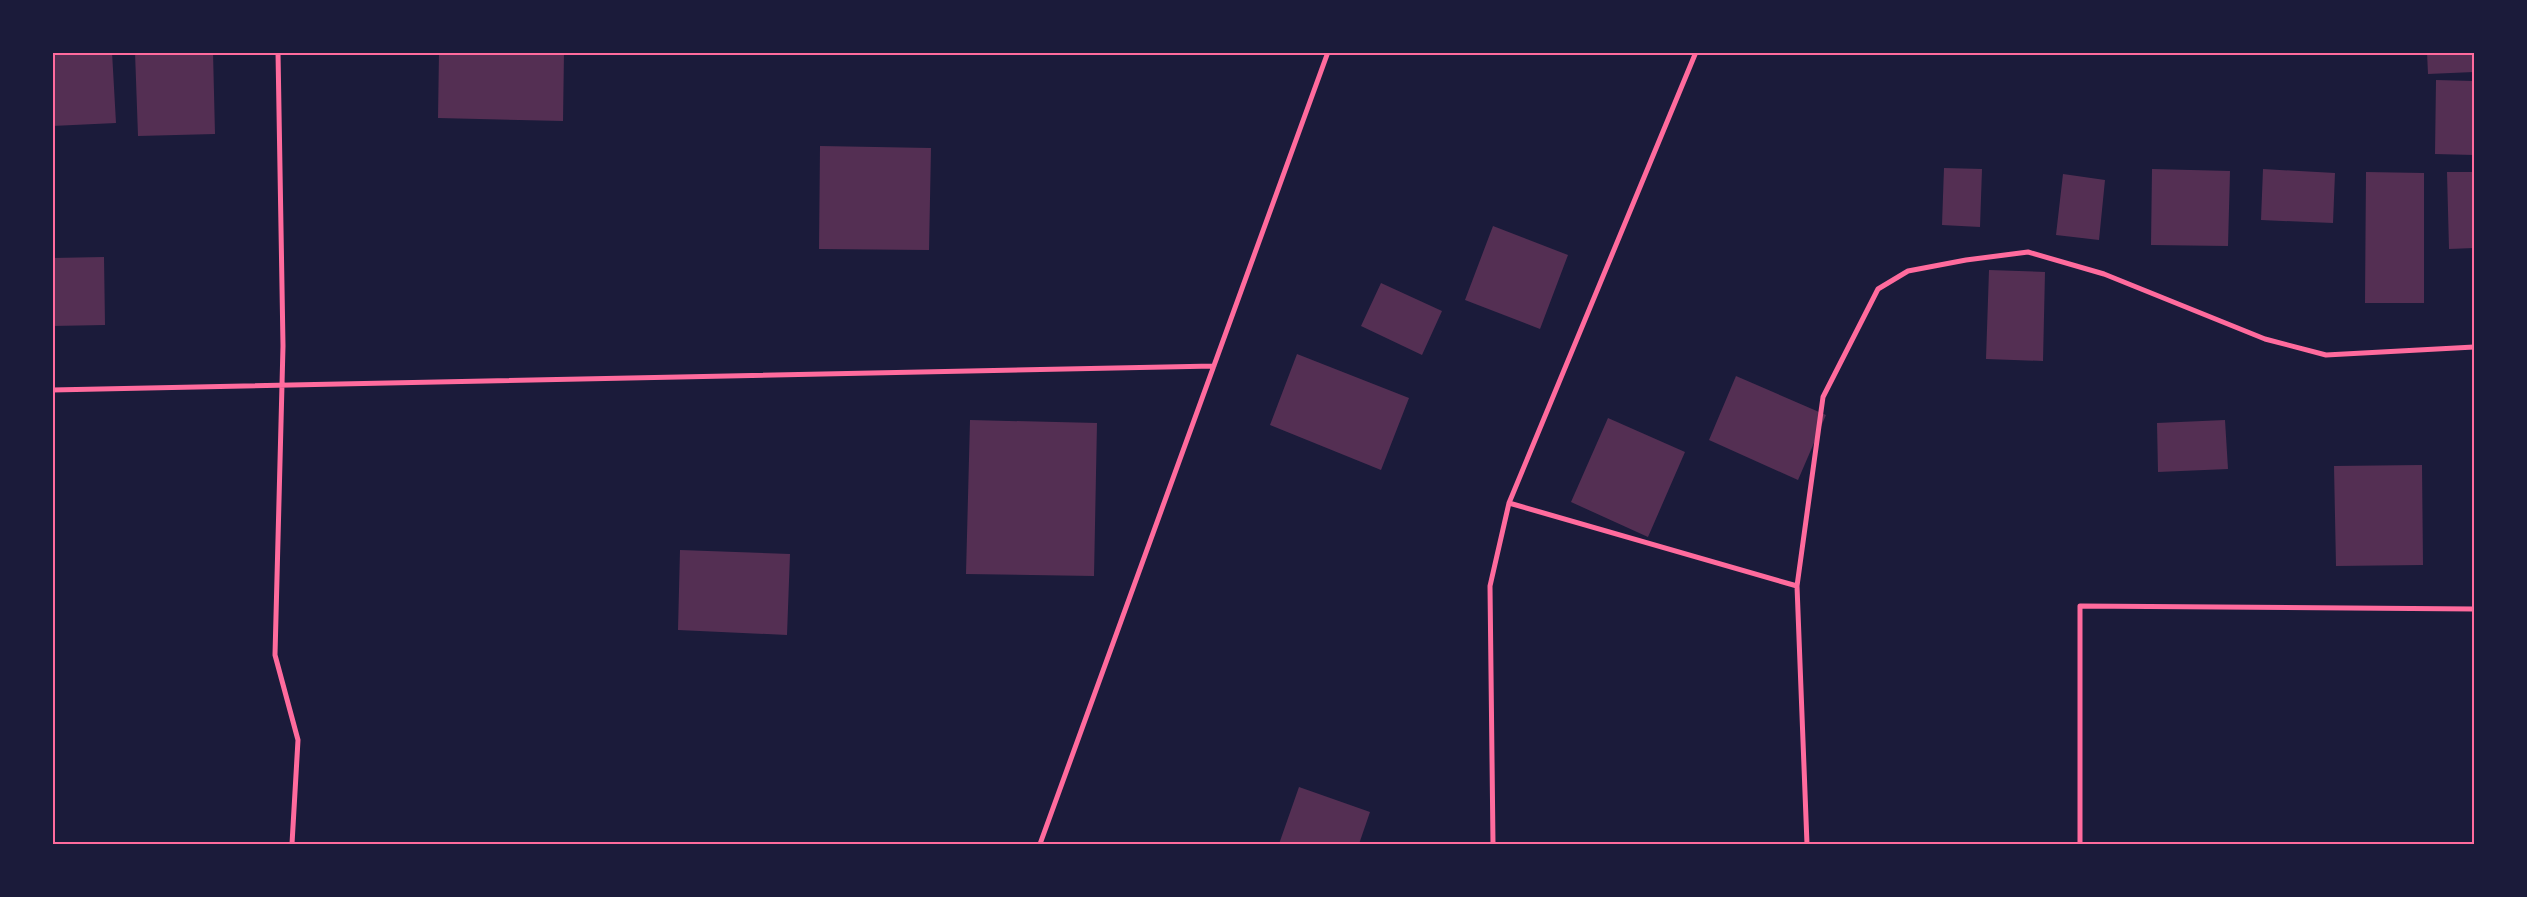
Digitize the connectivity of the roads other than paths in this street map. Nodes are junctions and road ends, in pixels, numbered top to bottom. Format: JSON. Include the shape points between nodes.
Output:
{"nodes":[{"id":1,"x":278,"y":52,"type":"edge"},
{"id":2,"x":1328,"y":52,"type":"edge"},
{"id":3,"x":1696,"y":52,"type":"edge"},
{"id":4,"x":2474,"y":347,"type":"edge"},
{"id":5,"x":1214,"y":366,"type":"junction"},
{"id":6,"x":282,"y":384,"type":"junction"},
{"id":7,"x":52,"y":390,"type":"edge"},
{"id":8,"x":1508,"y":503,"type":"junction"},
{"id":9,"x":1797,"y":586,"type":"junction"},
{"id":10,"x":2474,"y":609,"type":"edge"},
{"id":11,"x":292,"y":844,"type":"edge"},
{"id":12,"x":1040,"y":844,"type":"edge"},
{"id":13,"x":1493,"y":844,"type":"edge"},
{"id":14,"x":1807,"y":844,"type":"edge"},
{"id":15,"x":2080,"y":844,"type":"edge"}],
"edges":[{"from":1,"to":6,"type":"street"},
{"from":2,"to":5,"type":"street"},
{"from":3,"to":8,"type":"street"},
{"from":4,"to":9,"type":"street","via":[[2326,355],[2265,339],[2104,274],[2028,252],[1908,271],[1878,289],[1823,397]]},
{"from":5,"to":6,"type":"street"},
{"from":5,"to":12,"type":"street"},
{"from":6,"to":7,"type":"street"},
{"from":6,"to":11,"type":"street","via":[[275,655],[298,740]]},
{"from":8,"to":9,"type":"street"},
{"from":8,"to":13,"type":"street","via":[[1490,586]]},
{"from":9,"to":14,"type":"street"},
{"from":10,"to":15,"type":"street","via":[[2080,606]]}]}
